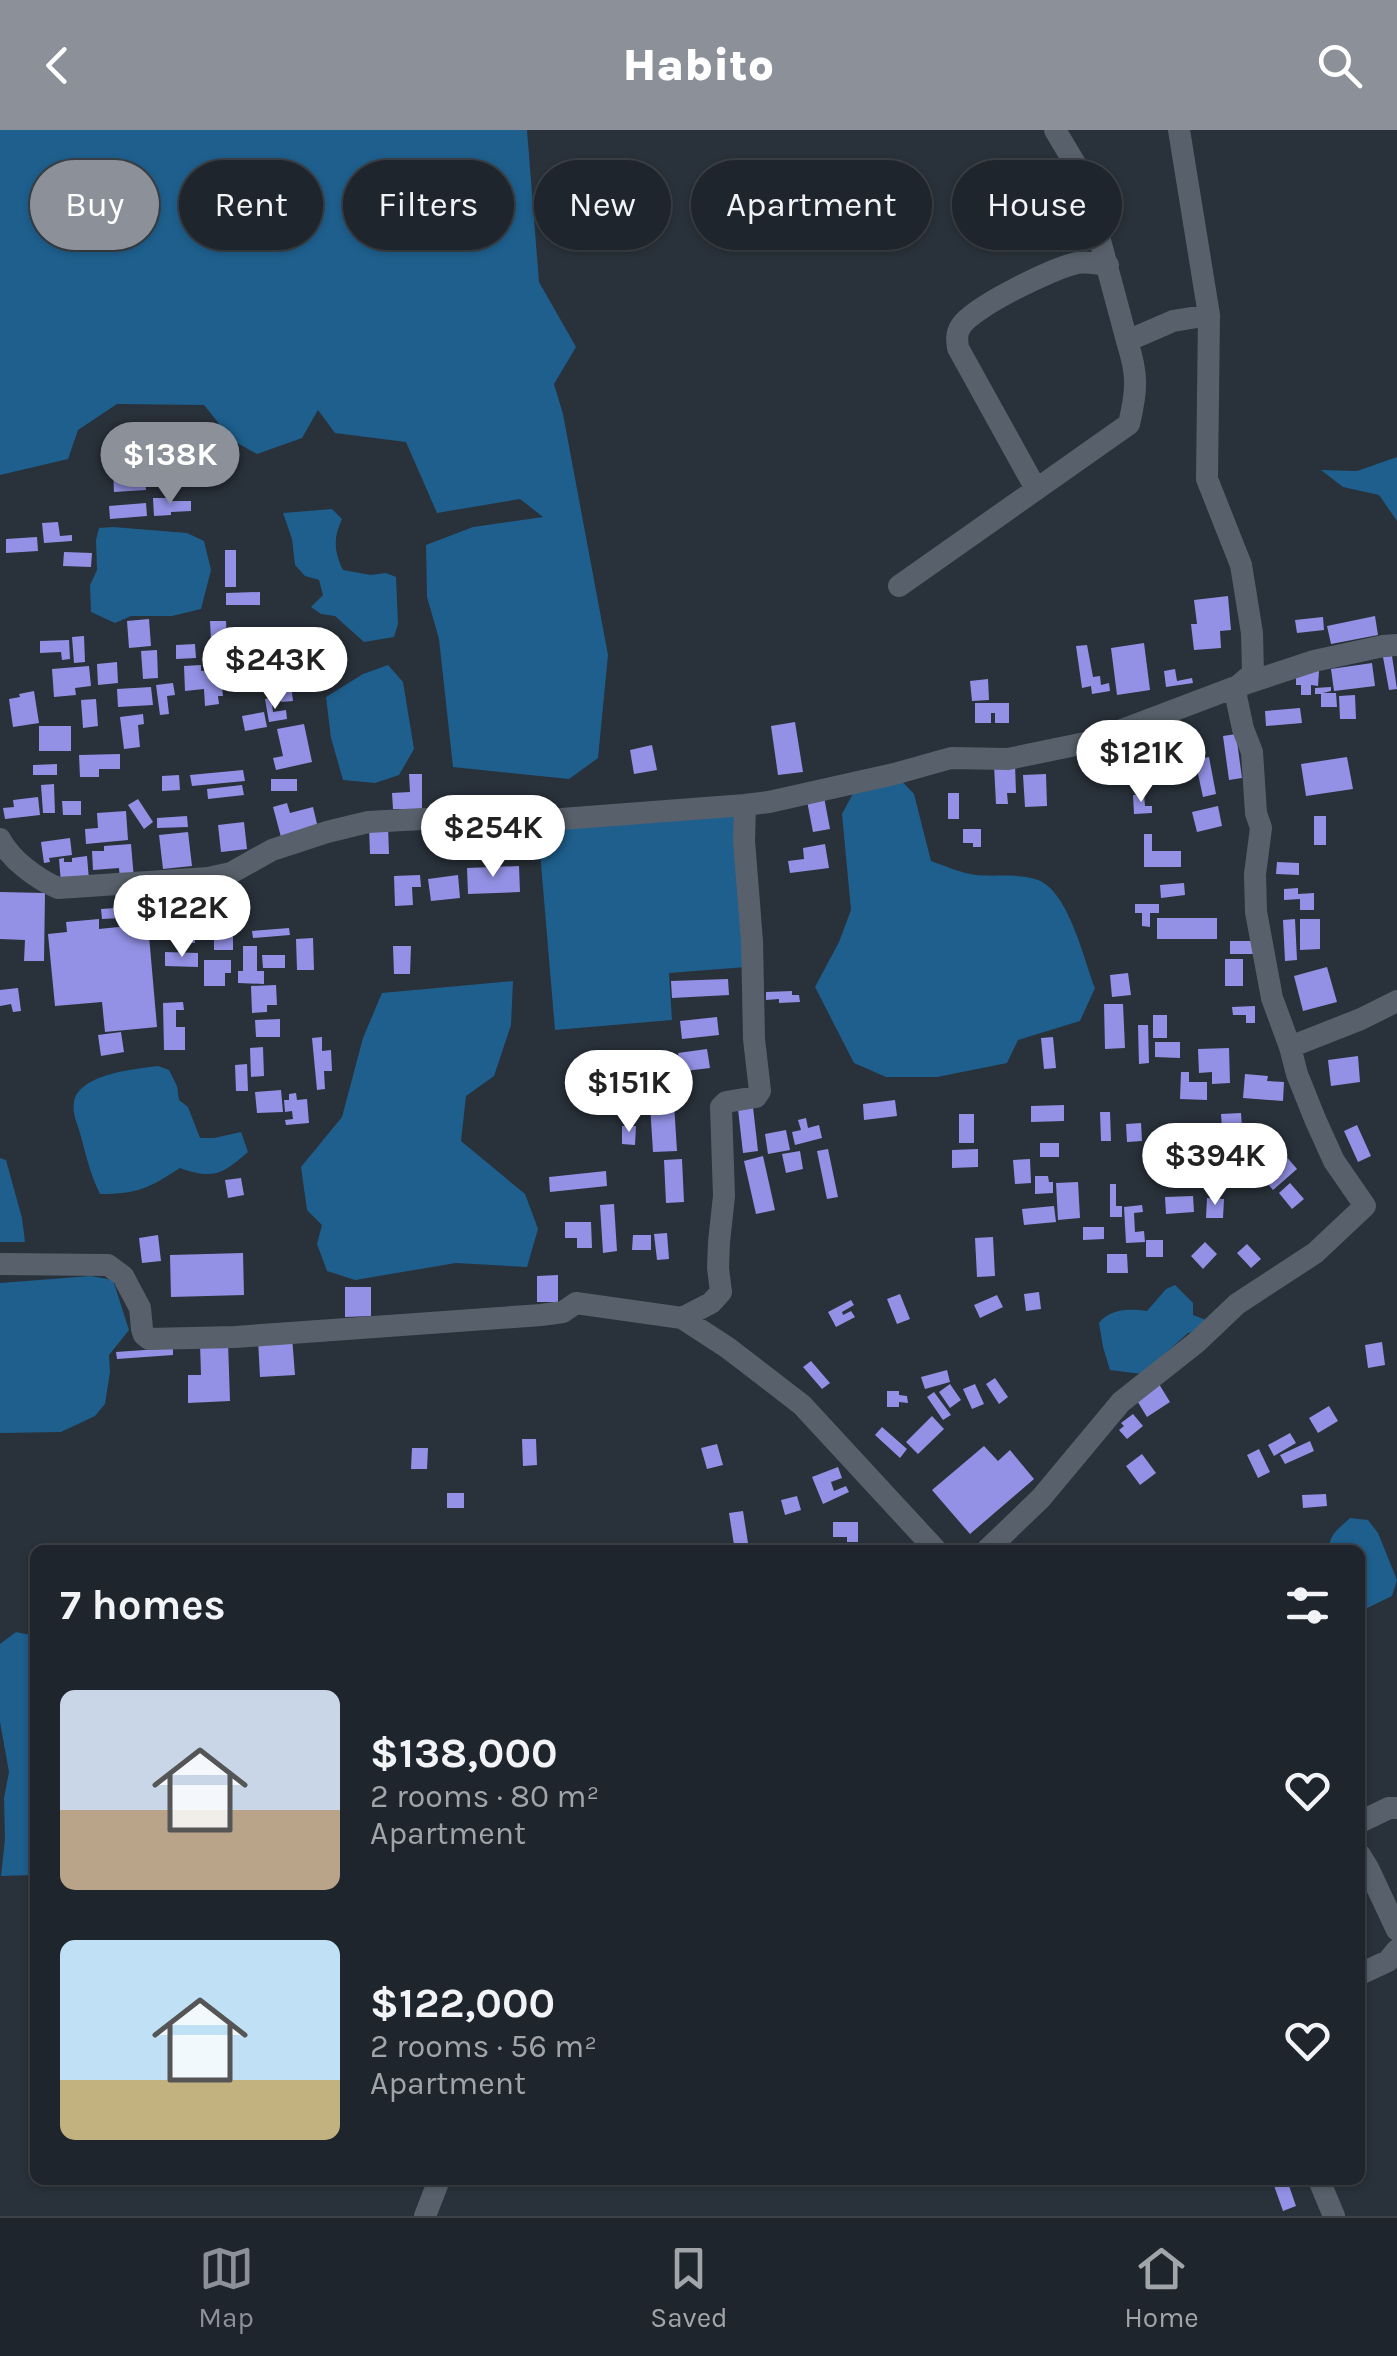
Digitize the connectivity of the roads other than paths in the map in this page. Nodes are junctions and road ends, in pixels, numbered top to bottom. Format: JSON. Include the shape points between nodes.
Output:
{"nodes":[{"id":1,"x":1055,"y":130,"type":"edge"},
{"id":2,"x":1179,"y":130,"type":"edge"},
{"id":3,"x":1108,"y":265,"type":"junction"},
{"id":4,"x":1209,"y":315,"type":"junction"},
{"id":5,"x":1127,"y":341,"type":"junction"},
{"id":6,"x":1036,"y":489,"type":"junction"},
{"id":7,"x":898,"y":586,"type":"dead end"},
{"id":8,"x":1397,"y":645,"type":"edge"},
{"id":9,"x":1238,"y":686,"type":"junction"},
{"id":10,"x":745,"y":805,"type":"junction"},
{"id":11,"x":0,"y":839,"type":"edge"},
{"id":12,"x":1397,"y":1001,"type":"edge"},
{"id":13,"x":1290,"y":1048,"type":"junction"},
{"id":14,"x":0,"y":1264,"type":"edge"},
{"id":15,"x":682,"y":1318,"type":"junction"},
{"id":16,"x":931,"y":1545,"type":"edge"},
{"id":17,"x":992,"y":1545,"type":"edge"},
{"id":18,"x":1397,"y":1808,"type":"edge"},
{"id":19,"x":1365,"y":1820,"type":"edge"},
{"id":20,"x":1365,"y":1863,"type":"edge"},
{"id":21,"x":1397,"y":1930,"type":"edge"},
{"id":22,"x":1397,"y":1950,"type":"edge"},
{"id":23,"x":1365,"y":1972,"type":"edge"},
{"id":24,"x":437,"y":2185,"type":"edge"},
{"id":25,"x":1321,"y":2185,"type":"edge"},
{"id":26,"x":425,"y":2216,"type":"edge"},
{"id":27,"x":1334,"y":2216,"type":"edge"}],
"edges":[{"from":1,"to":3,"type":"street","via":[[1084,177]]},
{"from":2,"to":4,"type":"street"},
{"from":3,"to":5,"type":"street"},
{"from":3,"to":6,"type":"street","via":[[1082,262],[1053,270],[976,312],[956,335]]},
{"from":4,"to":5,"type":"street","via":[[1173,321]]},
{"from":4,"to":9,"type":"street","via":[[1207,479],[1241,564],[1254,661],[1253,673]]},
{"from":5,"to":6,"type":"street","via":[[1137,370],[1129,424]]},
{"from":6,"to":7,"type":"street"},
{"from":8,"to":9,"type":"street","via":[[1314,661]]},
{"from":9,"to":10,"type":"street","via":[[1090,742],[1008,759],[952,758]]},
{"from":9,"to":13,"type":"street","via":[[1261,828],[1256,912],[1272,998]]},
{"from":10,"to":11,"type":"street","via":[[522,822],[368,822],[272,850],[220,876],[58,888],[7,852]]},
{"from":10,"to":15,"type":"street","via":[[760,1091],[721,1107],[721,1292]]},
{"from":12,"to":13,"type":"street"},
{"from":13,"to":17,"type":"street","via":[[1334,1162],[1365,1206],[1122,1402],[1042,1498]]},
{"from":14,"to":15,"type":"street","via":[[108,1266],[123,1276],[149,1339],[541,1315],[576,1304]]},
{"from":15,"to":16,"type":"street","via":[[802,1405]]},
{"from":18,"to":19,"type":"street"},
{"from":20,"to":21,"type":"street"},
{"from":22,"to":23,"type":"street"},
{"from":24,"to":26,"type":"street"},
{"from":25,"to":27,"type":"street"}]}
